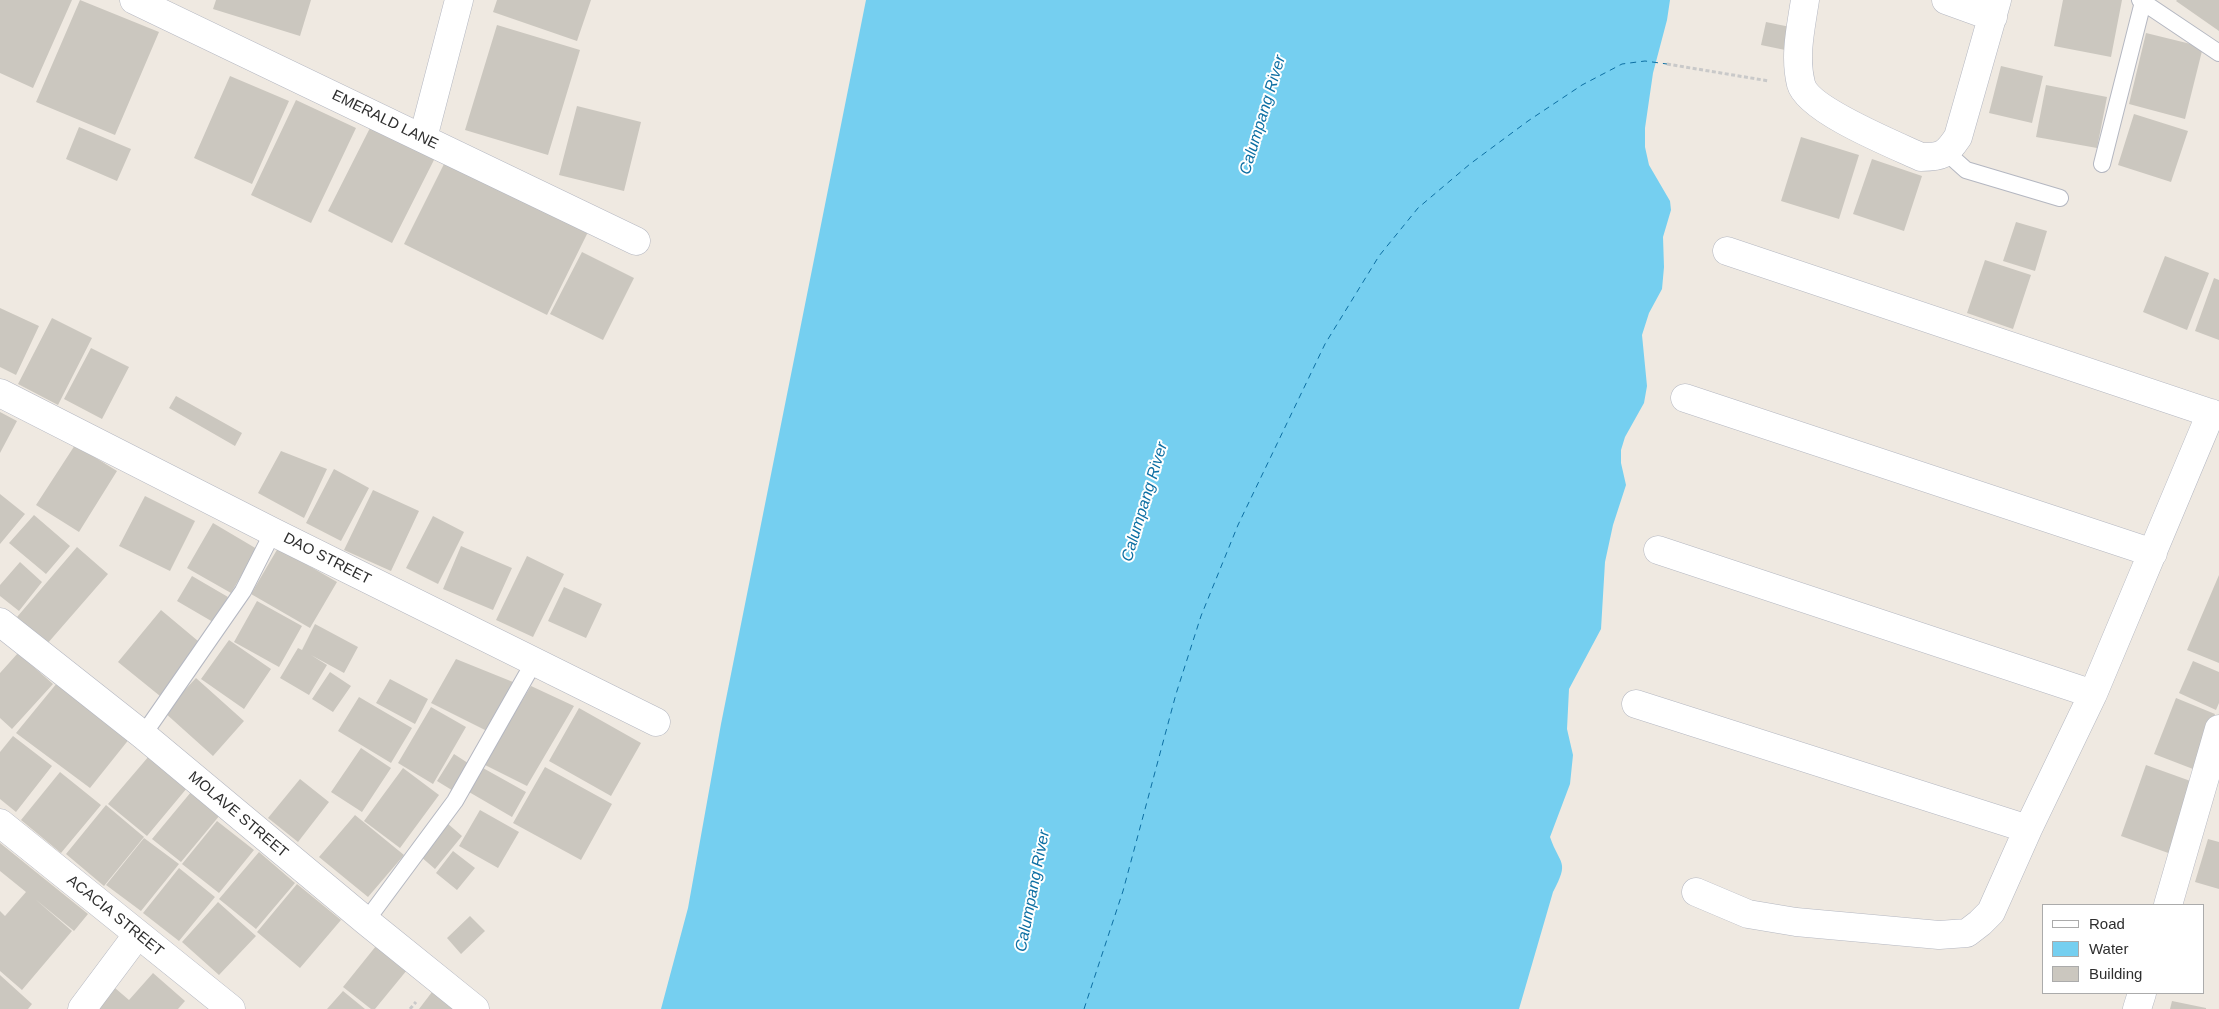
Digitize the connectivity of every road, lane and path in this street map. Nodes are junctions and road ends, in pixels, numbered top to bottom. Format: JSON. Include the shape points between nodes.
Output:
{"nodes":[{"id":1,"x":134,"y":0,"type":"edge"},
{"id":2,"x":459,"y":0,"type":"edge"},
{"id":3,"x":1805,"y":0,"type":"edge"},
{"id":4,"x":1946,"y":0,"type":"edge"},
{"id":5,"x":2142,"y":1,"type":"edge"},
{"id":6,"x":1995,"y":9,"type":"edge"},
{"id":7,"x":176,"y":10,"type":"edge"},
{"id":8,"x":2219,"y":54,"type":"edge"},
{"id":9,"x":1667,"y":64,"type":"dead end"},
{"id":10,"x":1801,"y":86,"type":"junction"},
{"id":11,"x":423,"y":138,"type":"junction"},
{"id":12,"x":1947,"y":153,"type":"junction"},
{"id":13,"x":2102,"y":164,"type":"dead end"},
{"id":14,"x":2060,"y":198,"type":"dead end"},
{"id":15,"x":636,"y":241,"type":"dead end"},
{"id":16,"x":1726,"y":251,"type":"dead end"},
{"id":17,"x":0,"y":393,"type":"edge"},
{"id":18,"x":1685,"y":398,"type":"dead end"},
{"id":19,"x":2215,"y":415,"type":"edge"},
{"id":20,"x":273,"y":532,"type":"junction"},
{"id":21,"x":1658,"y":550,"type":"dead end"},
{"id":22,"x":2153,"y":553,"type":"junction"},
{"id":23,"x":0,"y":622,"type":"edge"},
{"id":24,"x":534,"y":662,"type":"junction"},
{"id":25,"x":2093,"y":694,"type":"junction"},
{"id":26,"x":1636,"y":704,"type":"dead end"},
{"id":27,"x":656,"y":722,"type":"dead end"},
{"id":28,"x":2219,"y":729,"type":"edge"},
{"id":29,"x":143,"y":735,"type":"junction"},
{"id":30,"x":0,"y":823,"type":"edge"},
{"id":31,"x":2028,"y":830,"type":"junction"},
{"id":32,"x":1696,"y":892,"type":"dead end"},
{"id":33,"x":2168,"y":904,"type":"edge"},
{"id":34,"x":366,"y":921,"type":"junction"},
{"id":35,"x":138,"y":934,"type":"junction"},
{"id":36,"x":2142,"y":994,"type":"edge"},
{"id":37,"x":82,"y":1009,"type":"edge"},
{"id":38,"x":231,"y":1009,"type":"edge"},
{"id":39,"x":475,"y":1009,"type":"edge"},
{"id":40,"x":2137,"y":1009,"type":"edge"}],
"edges":[{"from":1,"to":7,"type":"street","name":"EMERALD LANE"},
{"from":2,"to":11,"type":"street"},
{"from":3,"to":10,"type":"street","via":[[1798,46]]},
{"from":4,"to":6,"type":"street"},
{"from":5,"to":8,"type":"lane"},
{"from":5,"to":13,"type":"lane"},
{"from":6,"to":12,"type":"street","via":[[1958,137]]},
{"from":7,"to":11,"type":"street","name":"EMERALD LANE"},
{"from":9,"to":10,"type":"path"},
{"from":10,"to":12,"type":"street","via":[[1828,113],[1912,153],[1935,157]]},
{"from":11,"to":15,"type":"street","name":"EMERALD LANE"},
{"from":12,"to":14,"type":"lane","via":[[1966,170]]},
{"from":16,"to":19,"type":"street"},
{"from":17,"to":20,"type":"street","name":"DAO STREET"},
{"from":18,"to":22,"type":"street"},
{"from":19,"to":22,"type":"street"},
{"from":20,"to":24,"type":"street","name":"DAO STREET"},
{"from":20,"to":29,"type":"lane","via":[[244,591]]},
{"from":21,"to":25,"type":"street"},
{"from":22,"to":25,"type":"street"},
{"from":23,"to":29,"type":"street","name":"MOLAVE STREET"},
{"from":24,"to":27,"type":"street","name":"DAO STREET"},
{"from":24,"to":34,"type":"lane","via":[[455,801]]},
{"from":25,"to":31,"type":"street"},
{"from":26,"to":31,"type":"street"},
{"from":28,"to":33,"type":"street"},
{"from":29,"to":34,"type":"street","name":"MOLAVE STREET"},
{"from":30,"to":35,"type":"street","name":"ACACIA STREET"},
{"from":31,"to":32,"type":"street","via":[[1991,912],[1967,933],[1939,935],[1796,922],[1748,914]]},
{"from":34,"to":39,"type":"street","name":"MOLAVE STREET"},
{"from":35,"to":37,"type":"street"},
{"from":35,"to":38,"type":"street","name":"ACACIA STREET"},
{"from":36,"to":40,"type":"street"}]}
